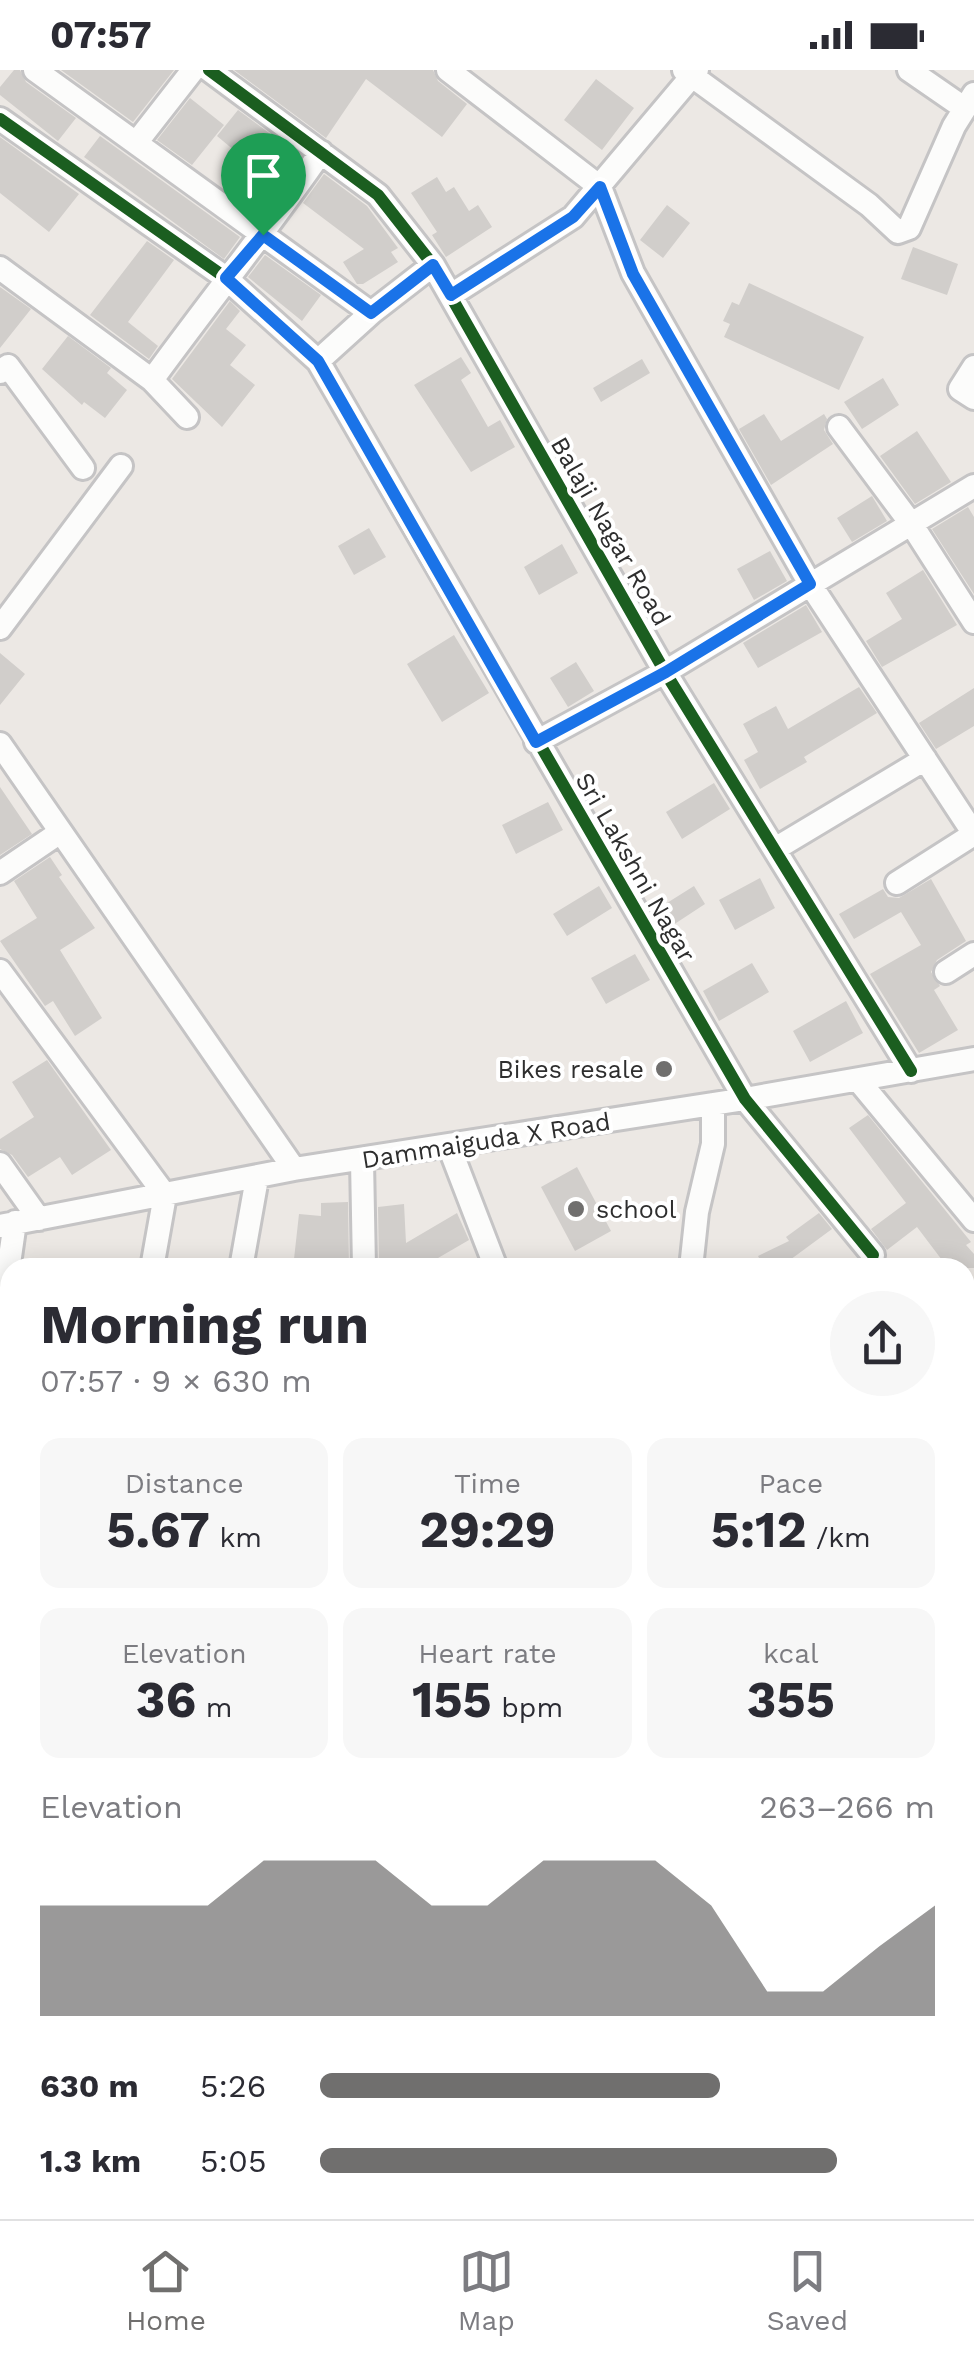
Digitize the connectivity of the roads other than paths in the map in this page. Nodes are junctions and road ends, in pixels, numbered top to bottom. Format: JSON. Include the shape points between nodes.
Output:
{"nodes":[{"id":1,"x":35,"y":70,"type":"edge"},
{"id":2,"x":193,"y":70,"type":"edge"},
{"id":3,"x":210,"y":70,"type":"edge"},
{"id":4,"x":448,"y":70,"type":"edge"},
{"id":5,"x":909,"y":70,"type":"edge"},
{"id":6,"x":691,"y":72,"type":"edge"},
{"id":7,"x":964,"y":110,"type":"edge"},
{"id":8,"x":0,"y":119,"type":"edge"},
{"id":9,"x":974,"y":140,"type":"edge"},
{"id":10,"x":136,"y":143,"type":"junction"},
{"id":11,"x":321,"y":152,"type":"junction"},
{"id":12,"x":600,"y":187,"type":"junction"},
{"id":13,"x":263,"y":235,"type":"junction"},
{"id":14,"x":433,"y":265,"type":"junction"},
{"id":15,"x":0,"y":268,"type":"edge"},
{"id":16,"x":226,"y":278,"type":"junction"},
{"id":17,"x":451,"y":295,"type":"junction"},
{"id":18,"x":371,"y":313,"type":"junction"},
{"id":19,"x":318,"y":361,"type":"junction"},
{"id":20,"x":974,"y":367,"type":"edge"},
{"id":21,"x":0,"y":372,"type":"edge"},
{"id":22,"x":152,"y":380,"type":"junction"},
{"id":23,"x":974,"y":398,"type":"edge"},
{"id":24,"x":187,"y":417,"type":"dead end"},
{"id":25,"x":839,"y":427,"type":"dead end"},
{"id":26,"x":121,"y":466,"type":"dead end"},
{"id":27,"x":82,"y":468,"type":"dead end"},
{"id":28,"x":974,"y":486,"type":"edge"},
{"id":29,"x":912,"y":525,"type":"junction"},
{"id":30,"x":810,"y":584,"type":"junction"},
{"id":31,"x":974,"y":622,"type":"edge"},
{"id":32,"x":0,"y":628,"type":"edge"},
{"id":33,"x":666,"y":672,"type":"junction"},
{"id":34,"x":536,"y":742,"type":"junction"},
{"id":35,"x":0,"y":744,"type":"edge"},
{"id":36,"x":925,"y":759,"type":"junction"},
{"id":37,"x":59,"y":833,"type":"junction"},
{"id":38,"x":974,"y":834,"type":"edge"},
{"id":39,"x":775,"y":849,"type":"junction"},
{"id":40,"x":0,"y":873,"type":"edge"},
{"id":41,"x":897,"y":883,"type":"dead end"},
{"id":42,"x":974,"y":954,"type":"edge"},
{"id":43,"x":0,"y":971,"type":"edge"},
{"id":44,"x":946,"y":972,"type":"dead end"},
{"id":45,"x":974,"y":1059,"type":"edge"},
{"id":46,"x":911,"y":1070,"type":"junction"},
{"id":47,"x":858,"y":1080,"type":"junction"},
{"id":48,"x":745,"y":1099,"type":"junction"},
{"id":49,"x":713,"y":1104,"type":"junction"},
{"id":50,"x":449,"y":1146,"type":"junction"},
{"id":51,"x":362,"y":1160,"type":"junction"},
{"id":52,"x":0,"y":1164,"type":"edge"},
{"id":53,"x":294,"y":1169,"type":"junction"},
{"id":54,"x":257,"y":1178,"type":"junction"},
{"id":55,"x":165,"y":1195,"type":"junction"},
{"id":56,"x":974,"y":1220,"type":"edge"},
{"id":57,"x":18,"y":1222,"type":"edge"},
{"id":58,"x":873,"y":1255,"type":"dead end"},
{"id":59,"x":12,"y":1258,"type":"edge"},
{"id":60,"x":154,"y":1258,"type":"edge"},
{"id":61,"x":243,"y":1258,"type":"edge"},
{"id":62,"x":364,"y":1258,"type":"edge"},
{"id":63,"x":492,"y":1258,"type":"edge"},
{"id":64,"x":692,"y":1258,"type":"edge"}],
"edges":[{"from":1,"to":10,"type":"street"},
{"from":2,"to":10,"type":"street"},
{"from":3,"to":11,"type":"street","name":"Balaji Nagar Road"},
{"from":4,"to":12,"type":"street"},
{"from":5,"to":7,"type":"street"},
{"from":6,"to":7,"type":"street","via":[[898,232],[909,228]]},
{"from":6,"to":12,"type":"street"},
{"from":7,"to":9,"type":"street"},
{"from":8,"to":16,"type":"street","name":"Sri Lakshni Nagar"},
{"from":10,"to":13,"type":"street"},
{"from":11,"to":13,"type":"street"},
{"from":11,"to":14,"type":"street","name":"Balaji Nagar Road","via":[[378,195]]},
{"from":12,"to":17,"type":"street","via":[[573,217]]},
{"from":12,"to":30,"type":"street","via":[[633,274]]},
{"from":13,"to":16,"type":"street"},
{"from":13,"to":18,"type":"street"},
{"from":14,"to":17,"type":"street","name":"Balaji Nagar Road"},
{"from":14,"to":18,"type":"street"},
{"from":15,"to":22,"type":"street"},
{"from":16,"to":19,"type":"street","name":"Sri Lakshni Nagar"},
{"from":16,"to":22,"type":"street"},
{"from":17,"to":33,"type":"street","name":"Balaji Nagar Road"},
{"from":18,"to":19,"type":"street"},
{"from":19,"to":34,"type":"street","name":"Sri Lakshni Nagar"},
{"from":20,"to":23,"type":"street","via":[[960,389]]},
{"from":21,"to":27,"type":"street","via":[[8,366]]},
{"from":22,"to":24,"type":"street"},
{"from":25,"to":29,"type":"street"},
{"from":26,"to":32,"type":"street"},
{"from":28,"to":29,"type":"street"},
{"from":29,"to":30,"type":"street"},
{"from":29,"to":31,"type":"street"},
{"from":30,"to":33,"type":"street"},
{"from":30,"to":36,"type":"street"},
{"from":33,"to":34,"type":"street"},
{"from":33,"to":39,"type":"street","name":"Balaji Nagar Road"},
{"from":34,"to":48,"type":"street","name":"Sri Lakshni Nagar"},
{"from":35,"to":37,"type":"street"},
{"from":36,"to":38,"type":"street"},
{"from":36,"to":39,"type":"street"},
{"from":37,"to":40,"type":"street"},
{"from":37,"to":53,"type":"street"},
{"from":38,"to":41,"type":"street"},
{"from":39,"to":46,"type":"street","name":"Balaji Nagar Road"},
{"from":42,"to":44,"type":"street"},
{"from":43,"to":55,"type":"street"},
{"from":45,"to":46,"type":"street","name":"Dammaiguda X Road"},
{"from":46,"to":47,"type":"street","name":"Dammaiguda X Road"},
{"from":47,"to":48,"type":"street","name":"Dammaiguda X Road"},
{"from":47,"to":56,"type":"street"},
{"from":48,"to":49,"type":"street","name":"Dammaiguda X Road"},
{"from":48,"to":58,"type":"street","name":"Sri Lakshni Nagar"},
{"from":49,"to":50,"type":"street","name":"Dammaiguda X Road"},
{"from":49,"to":64,"type":"street","via":[[713,1144]]},
{"from":50,"to":51,"type":"street","name":"Dammaiguda X Road"},
{"from":50,"to":63,"type":"street"},
{"from":51,"to":53,"type":"street","name":"Dammaiguda X Road"},
{"from":51,"to":62,"type":"street"},
{"from":52,"to":57,"type":"street"},
{"from":53,"to":54,"type":"street","name":"Dammaiguda X Road"},
{"from":54,"to":55,"type":"street","name":"Dammaiguda X Road"},
{"from":54,"to":61,"type":"street"},
{"from":55,"to":57,"type":"street","name":"Dammaiguda X Road"},
{"from":55,"to":60,"type":"street"},
{"from":57,"to":59,"type":"street"}]}
